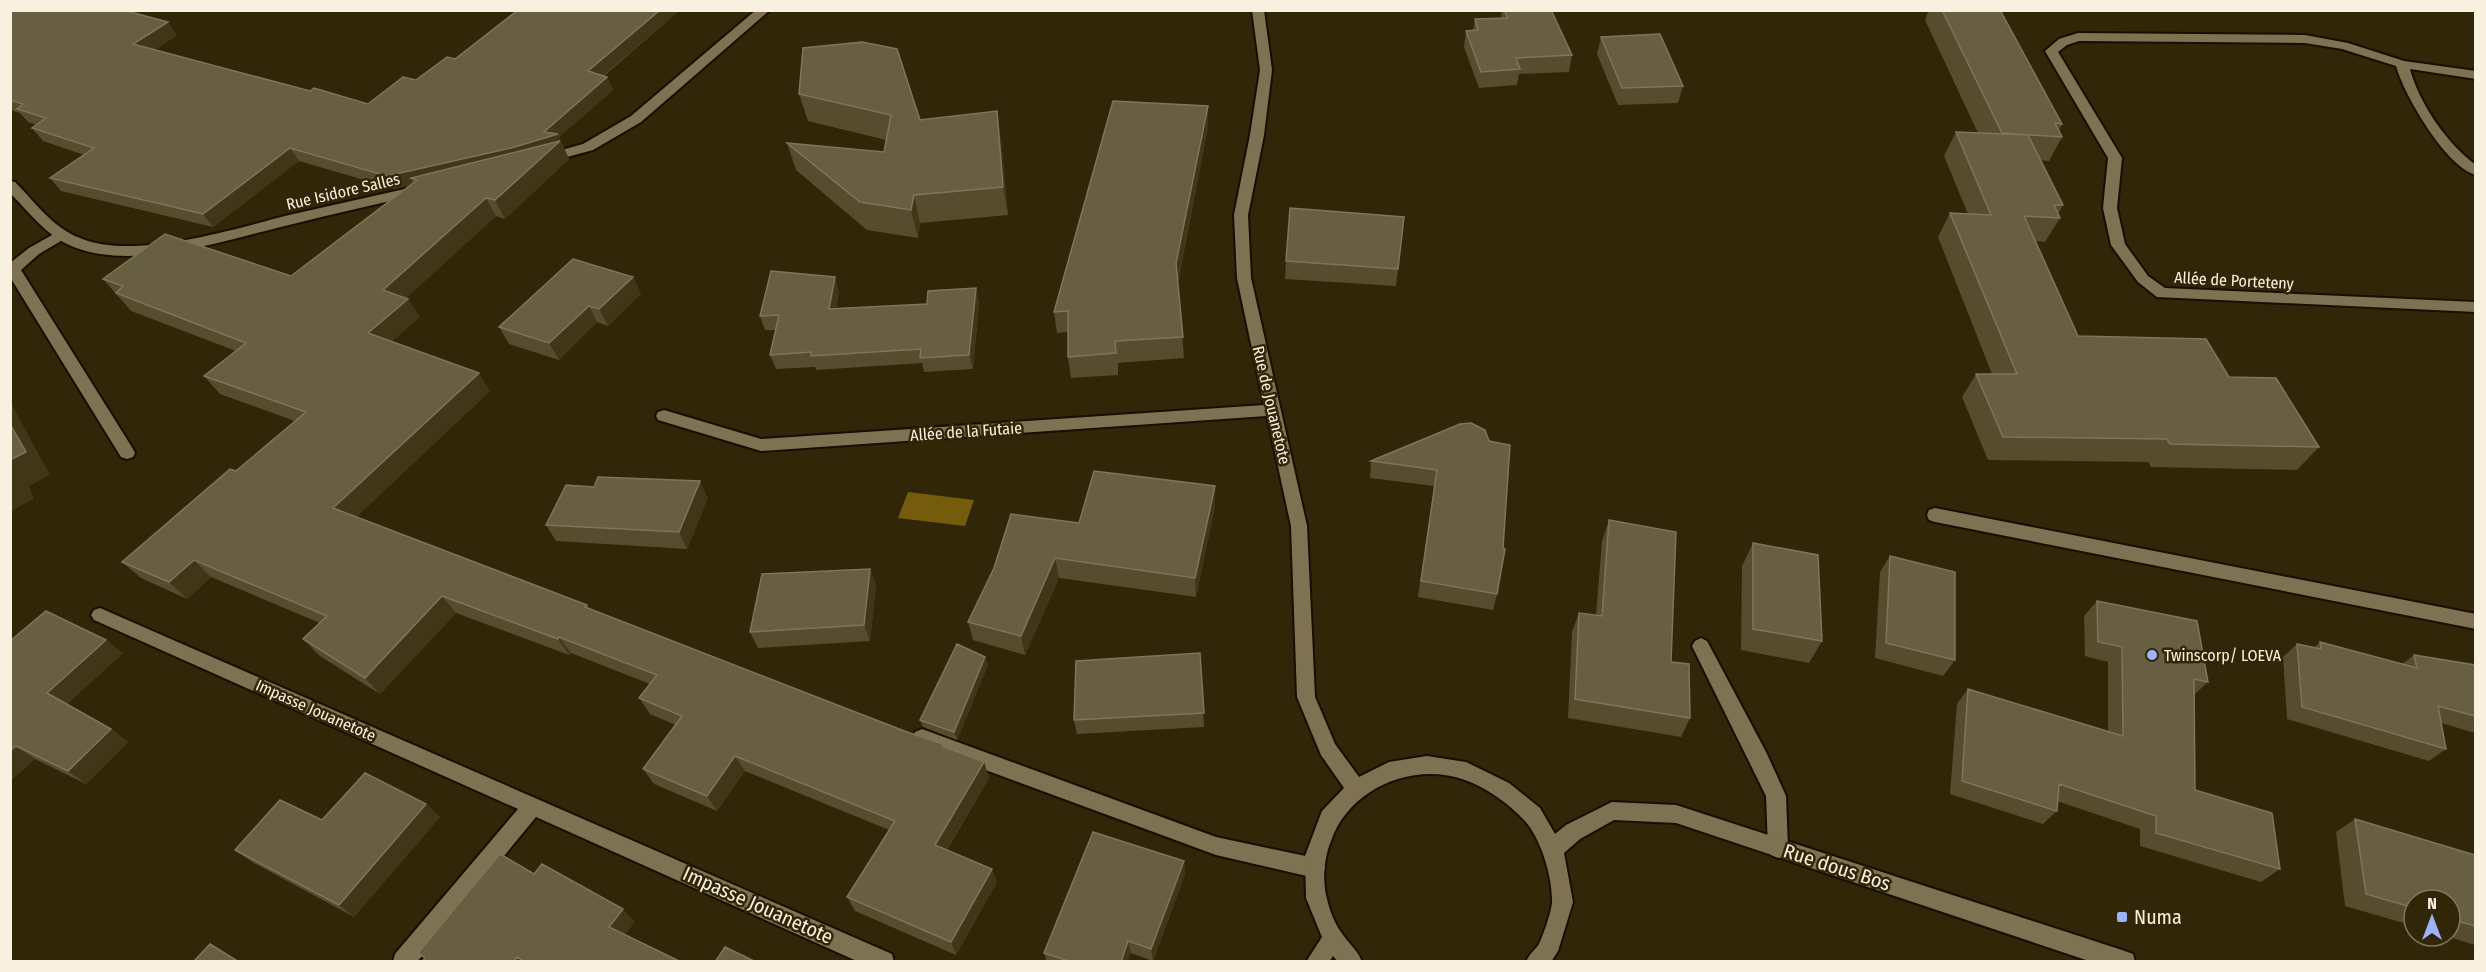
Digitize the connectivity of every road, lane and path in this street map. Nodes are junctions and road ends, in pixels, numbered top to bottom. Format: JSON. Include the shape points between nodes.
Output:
{"nodes":[{"id":1,"x":764,"y":10,"type":"edge"},
{"id":2,"x":1258,"y":10,"type":"edge"},
{"id":3,"x":2402,"y":64,"type":"junction"},
{"id":4,"x":2475,"y":75,"type":"edge"},
{"id":5,"x":531,"y":164,"type":"edge"},
{"id":6,"x":2475,"y":171,"type":"edge"},
{"id":7,"x":10,"y":185,"type":"edge"},
{"id":8,"x":430,"y":188,"type":"edge"},
{"id":9,"x":61,"y":235,"type":"junction"},
{"id":10,"x":2475,"y":307,"type":"edge"},
{"id":11,"x":1273,"y":410,"type":"junction"},
{"id":12,"x":664,"y":416,"type":"dead end"},
{"id":13,"x":127,"y":453,"type":"dead end"},
{"id":14,"x":1935,"y":515,"type":"dead end"},
{"id":15,"x":100,"y":615,"type":"dead end"},
{"id":16,"x":2475,"y":622,"type":"edge"},
{"id":17,"x":1701,"y":646,"type":"dead end"},
{"id":18,"x":921,"y":738,"type":"edge"},
{"id":19,"x":1356,"y":789,"type":"junction"},
{"id":20,"x":532,"y":806,"type":"junction"},
{"id":21,"x":1778,"y":848,"type":"junction"},
{"id":22,"x":1553,"y":849,"type":"junction"},
{"id":23,"x":1315,"y":868,"type":"junction"},
{"id":24,"x":1333,"y":939,"type":"junction"},
{"id":25,"x":403,"y":962,"type":"edge"},
{"id":26,"x":885,"y":962,"type":"edge"},
{"id":27,"x":1316,"y":962,"type":"edge"},
{"id":28,"x":1352,"y":962,"type":"edge"},
{"id":29,"x":1536,"y":962,"type":"edge"},
{"id":30,"x":2125,"y":962,"type":"edge"}],
"edges":[{"from":1,"to":5,"type":"street","via":[[636,119],[588,147]]},
{"from":2,"to":11,"type":"street","name":"Rue de Jouanetote","via":[[1266,70],[1241,215],[1244,278]]},
{"from":3,"to":4,"type":"street","name":"Allée de Porteteny"},
{"from":3,"to":6,"type":"street","via":[[2406,84],[2422,115]]},
{"from":3,"to":10,"type":"street","name":"Allée de Porteteny","via":[[2306,39],[2078,37],[2051,51],[2115,158],[2110,208],[2118,245],[2142,279],[2162,293]]},
{"from":7,"to":9,"type":"street","name":"Rue Isidore Salles"},
{"from":8,"to":9,"type":"street","name":"Rue Isidore Salles","via":[[204,240],[151,248],[106,250]]},
{"from":9,"to":13,"type":"street","via":[[13,269]]},
{"from":11,"to":12,"type":"street","name":"Allée de la Futaie","via":[[761,445]]},
{"from":11,"to":19,"type":"street","name":"Rue de Jouanetote","via":[[1299,526],[1306,697],[1328,749]]},
{"from":14,"to":16,"type":"street"},
{"from":15,"to":20,"type":"street","name":"Impasse Jouanetote"},
{"from":17,"to":21,"type":"street","via":[[1776,796]]},
{"from":18,"to":23,"type":"street","via":[[1216,846]]},
{"from":19,"to":22,"type":"street","via":[[1389,771],[1426,765],[1466,771],[1502,789],[1533,816]]},
{"from":19,"to":23,"type":"street","via":[[1329,818],[1315,856]]},
{"from":20,"to":25,"type":"street"},
{"from":20,"to":26,"type":"street","name":"Impasse Jouanetote"},
{"from":21,"to":22,"type":"street","name":"Rue dous Bos","via":[[1677,814],[1612,811],[1573,832]]},
{"from":21,"to":30,"type":"street","name":"Rue dous Bos"},
{"from":22,"to":29,"type":"street","via":[[1563,902],[1547,951]]},
{"from":23,"to":24,"type":"street","via":[[1316,898]]},
{"from":24,"to":27,"type":"street"},
{"from":24,"to":28,"type":"street"}]}
